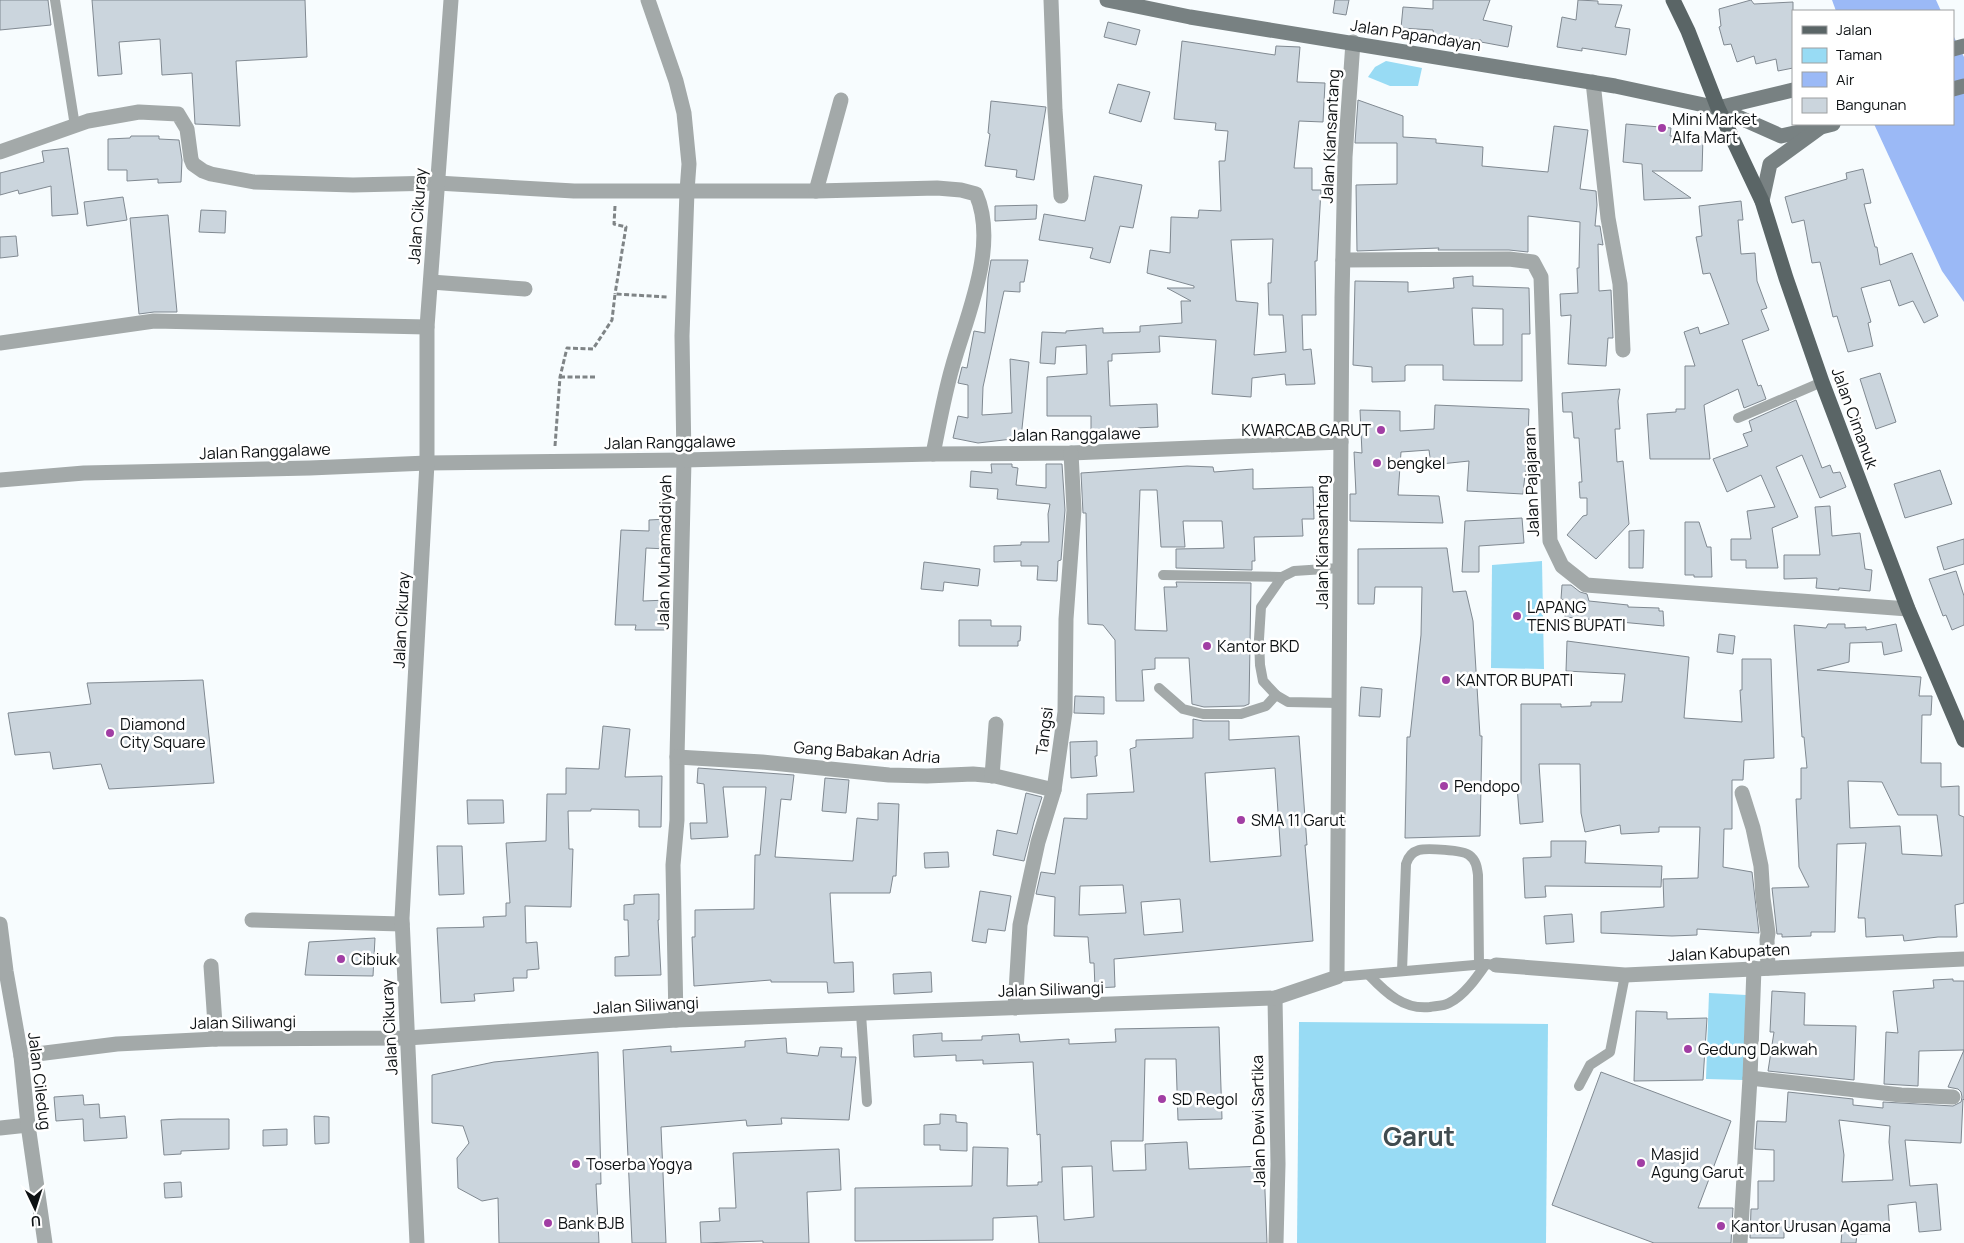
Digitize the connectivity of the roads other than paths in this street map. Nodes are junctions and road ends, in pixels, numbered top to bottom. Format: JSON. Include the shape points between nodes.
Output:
{"nodes":[{"id":1,"x":56,"y":0,"type":"edge"},
{"id":2,"x":451,"y":0,"type":"edge"},
{"id":3,"x":648,"y":0,"type":"edge"},
{"id":4,"x":1051,"y":0,"type":"edge"},
{"id":5,"x":1107,"y":0,"type":"edge"},
{"id":6,"x":1673,"y":0,"type":"edge"},
{"id":7,"x":1353,"y":42,"type":"junction"},
{"id":8,"x":1592,"y":82,"type":"junction"},
{"id":9,"x":1792,"y":90,"type":"edge"},
{"id":10,"x":841,"y":100,"type":"dead end"},
{"id":11,"x":1718,"y":108,"type":"junction"},
{"id":12,"x":75,"y":126,"type":"junction"},
{"id":13,"x":1827,"y":126,"type":"edge"},
{"id":14,"x":0,"y":152,"type":"edge"},
{"id":15,"x":437,"y":183,"type":"junction"},
{"id":16,"x":687,"y":191,"type":"junction"},
{"id":17,"x":816,"y":191,"type":"junction"},
{"id":18,"x":1061,"y":196,"type":"dead end"},
{"id":19,"x":1762,"y":201,"type":"junction"},
{"id":20,"x":1343,"y":260,"type":"junction"},
{"id":21,"x":431,"y":282,"type":"junction"},
{"id":22,"x":525,"y":289,"type":"dead end"},
{"id":23,"x":428,"y":327,"type":"junction"},
{"id":24,"x":0,"y":343,"type":"edge"},
{"id":25,"x":1623,"y":350,"type":"dead end"},
{"id":26,"x":1822,"y":382,"type":"junction"},
{"id":27,"x":1738,"y":418,"type":"dead end"},
{"id":28,"x":1341,"y":442,"type":"junction"},
{"id":29,"x":1071,"y":453,"type":"junction"},
{"id":30,"x":933,"y":454,"type":"junction"},
{"id":31,"x":684,"y":460,"type":"junction"},
{"id":32,"x":427,"y":462,"type":"junction"},
{"id":33,"x":0,"y":480,"type":"edge"},
{"id":34,"x":1340,"y":568,"type":"junction"},
{"id":35,"x":1163,"y":575,"type":"dead end"},
{"id":36,"x":1282,"y":577,"type":"junction"},
{"id":37,"x":1908,"y":609,"type":"junction"},
{"id":38,"x":1159,"y":688,"type":"dead end"},
{"id":39,"x":1276,"y":695,"type":"junction"},
{"id":40,"x":1339,"y":703,"type":"junction"},
{"id":41,"x":996,"y":724,"type":"dead end"},
{"id":42,"x":1964,"y":740,"type":"edge"},
{"id":43,"x":677,"y":757,"type":"junction"},
{"id":44,"x":992,"y":776,"type":"junction"},
{"id":45,"x":1054,"y":790,"type":"junction"},
{"id":46,"x":1742,"y":793,"type":"dead end"},
{"id":47,"x":252,"y":920,"type":"dead end"},
{"id":48,"x":0,"y":924,"type":"edge"},
{"id":49,"x":402,"y":924,"type":"junction"},
{"id":50,"x":1964,"y":959,"type":"edge"},
{"id":51,"x":1487,"y":965,"type":"junction"},
{"id":52,"x":211,"y":966,"type":"dead end"},
{"id":53,"x":1761,"y":968,"type":"junction"},
{"id":54,"x":3,"y":971,"type":"edge"},
{"id":55,"x":1402,"y":971,"type":"junction"},
{"id":56,"x":1369,"y":975,"type":"junction"},
{"id":57,"x":1624,"y":975,"type":"junction"},
{"id":58,"x":1336,"y":976,"type":"junction"},
{"id":59,"x":1275,"y":998,"type":"junction"},
{"id":60,"x":1015,"y":1008,"type":"junction"},
{"id":61,"x":861,"y":1014,"type":"junction"},
{"id":62,"x":676,"y":1020,"type":"junction"},
{"id":63,"x":407,"y":1038,"type":"junction"},
{"id":64,"x":216,"y":1039,"type":"junction"},
{"id":65,"x":21,"y":1056,"type":"junction"},
{"id":66,"x":1750,"y":1078,"type":"junction"},
{"id":67,"x":1579,"y":1086,"type":"dead end"},
{"id":68,"x":1953,"y":1097,"type":"dead end"},
{"id":69,"x":867,"y":1102,"type":"dead end"},
{"id":70,"x":28,"y":1125,"type":"junction"},
{"id":71,"x":0,"y":1128,"type":"edge"},
{"id":72,"x":45,"y":1243,"type":"edge"},
{"id":73,"x":417,"y":1243,"type":"edge"},
{"id":74,"x":1276,"y":1243,"type":"edge"},
{"id":75,"x":1740,"y":1243,"type":"edge"}],
"edges":[{"from":1,"to":12,"type":"lane"},
{"from":2,"to":15,"type":"street","name":"Jalan Cikuray"},
{"from":3,"to":16,"type":"street","name":"Jalan Muhamaddiyah","via":[[684,113],[690,164]]},
{"from":4,"to":18,"type":"street"},
{"from":5,"to":7,"type":"main road","name":"Jalan Papandayan","via":[[1190,17]]},
{"from":6,"to":11,"type":"main road","name":"Jalan Cimanuk"},
{"from":7,"to":8,"type":"main road","name":"Jalan Papandayan"},
{"from":7,"to":20,"type":"street","name":"Jalan Kiansantang","via":[[1345,156]]},
{"from":8,"to":11,"type":"main road","name":"Jalan Papandayan"},
{"from":8,"to":25,"type":"street","via":[[1608,218],[1620,284]]},
{"from":9,"to":11,"type":"main road"},
{"from":10,"to":17,"type":"street"},
{"from":11,"to":13,"type":"main road","via":[[1781,136]]},
{"from":11,"to":19,"type":"main road","name":"Jalan Cimanuk"},
{"from":12,"to":14,"type":"street"},
{"from":12,"to":15,"type":"street","via":[[139,112],[178,114],[187,129],[193,164],[211,174],[254,182]]},
{"from":13,"to":19,"type":"main road","via":[[1770,164]]},
{"from":15,"to":16,"type":"street","via":[[574,191]]},
{"from":15,"to":21,"type":"street","name":"Jalan Cikuray"},
{"from":16,"to":17,"type":"street"},
{"from":16,"to":31,"type":"street","name":"Jalan Muhamaddiyah","via":[[683,298]]},
{"from":17,"to":30,"type":"street","via":[[961,190],[976,194],[982,206],[984,234],[979,276],[952,370]]},
{"from":19,"to":26,"type":"main road","name":"Jalan Cimanuk"},
{"from":20,"to":28,"type":"street","name":"Jalan Kiansantang"},
{"from":20,"to":37,"type":"street","name":"Jalan Pajajaran","via":[[1510,259],[1533,262],[1541,278],[1550,541],[1562,566],[1586,585]]},
{"from":21,"to":22,"type":"street"},
{"from":21,"to":23,"type":"street","name":"Jalan Cikuray"},
{"from":23,"to":24,"type":"street","via":[[154,321]]},
{"from":23,"to":32,"type":"street","name":"Jalan Cikuray"},
{"from":26,"to":27,"type":"lane"},
{"from":26,"to":37,"type":"main road","name":"Jalan Cimanuk"},
{"from":28,"to":29,"type":"street","name":"Jalan Ranggalawe"},
{"from":28,"to":34,"type":"street","name":"Jalan Kiansantang"},
{"from":29,"to":30,"type":"street","name":"Jalan Ranggalawe"},
{"from":29,"to":45,"type":"street","name":"Tangsi","via":[[1074,510],[1066,619],[1065,712]]},
{"from":30,"to":31,"type":"street","name":"Jalan Ranggalawe"},
{"from":31,"to":32,"type":"street","name":"Jalan Ranggalawe"},
{"from":31,"to":43,"type":"street","name":"Jalan Muhamaddiyah"},
{"from":32,"to":33,"type":"street","name":"Jalan Ranggalawe","via":[[84,473]]},
{"from":32,"to":49,"type":"street","name":"Jalan Cikuray"},
{"from":34,"to":36,"type":"lane","via":[[1294,571]]},
{"from":34,"to":40,"type":"street","name":"Jalan Kiansantang"},
{"from":35,"to":36,"type":"lane"},
{"from":36,"to":39,"type":"lane","via":[[1261,607],[1259,631],[1263,681]]},
{"from":37,"to":42,"type":"main road","name":"Jalan Cimanuk"},
{"from":38,"to":39,"type":"lane","via":[[1183,708],[1203,714],[1241,714],[1266,706]]},
{"from":39,"to":40,"type":"lane","via":[[1288,702]]},
{"from":40,"to":58,"type":"street","name":"Jalan Kiansantang"},
{"from":41,"to":44,"type":"street"},
{"from":43,"to":44,"type":"street","name":"Gang Babakan Adria","via":[[889,775]]},
{"from":43,"to":62,"type":"street","name":"Jalan Muhamaddiyah","via":[[673,865]]},
{"from":44,"to":45,"type":"street","name":"Gang Babakan Adria"},
{"from":45,"to":60,"type":"street","name":"Tangsi","via":[[1038,842],[1020,925]]},
{"from":46,"to":53,"type":"street","via":[[1761,866],[1768,933]]},
{"from":47,"to":49,"type":"street"},
{"from":48,"to":54,"type":"street","name":"Jalan Ciledug"},
{"from":49,"to":63,"type":"street","name":"Jalan Cikuray"},
{"from":50,"to":53,"type":"street","name":"Jalan Kabupaten"},
{"from":51,"to":55,"type":"lane"},
{"from":51,"to":55,"type":"lane","via":[[1475,861],[1463,851],[1420,850],[1412,854],[1406,864]]},
{"from":51,"to":56,"type":"lane","via":[[1449,1004],[1418,1008],[1398,1000]]},
{"from":51,"to":57,"type":"street","name":"Jalan Kabupaten"},
{"from":52,"to":64,"type":"street"},
{"from":53,"to":57,"type":"street","name":"Jalan Kabupaten"},
{"from":53,"to":66,"type":"street"},
{"from":54,"to":65,"type":"street","name":"Jalan Ciledug"},
{"from":55,"to":56,"type":"lane"},
{"from":56,"to":58,"type":"lane"},
{"from":57,"to":67,"type":"lane","via":[[1610,1052],[1590,1065]]},
{"from":58,"to":59,"type":"street"},
{"from":59,"to":60,"type":"street","name":"Jalan Siliwangi"},
{"from":59,"to":74,"type":"street","name":"Jalan Dewi Sartika"},
{"from":60,"to":61,"type":"street","name":"Jalan Siliwangi"},
{"from":61,"to":62,"type":"street","name":"Jalan Siliwangi"},
{"from":61,"to":69,"type":"lane"},
{"from":62,"to":63,"type":"street","name":"Jalan Siliwangi"},
{"from":63,"to":64,"type":"street","name":"Jalan Siliwangi"},
{"from":63,"to":73,"type":"street","name":"Jalan Cikuray"},
{"from":64,"to":65,"type":"street","name":"Jalan Siliwangi","via":[[117,1044]]},
{"from":65,"to":70,"type":"street","name":"Jalan Ciledug"},
{"from":66,"to":68,"type":"street","via":[[1901,1096]]},
{"from":66,"to":75,"type":"street"},
{"from":70,"to":71,"type":"street"},
{"from":70,"to":72,"type":"street","name":"Jalan Ciledug"}]}
